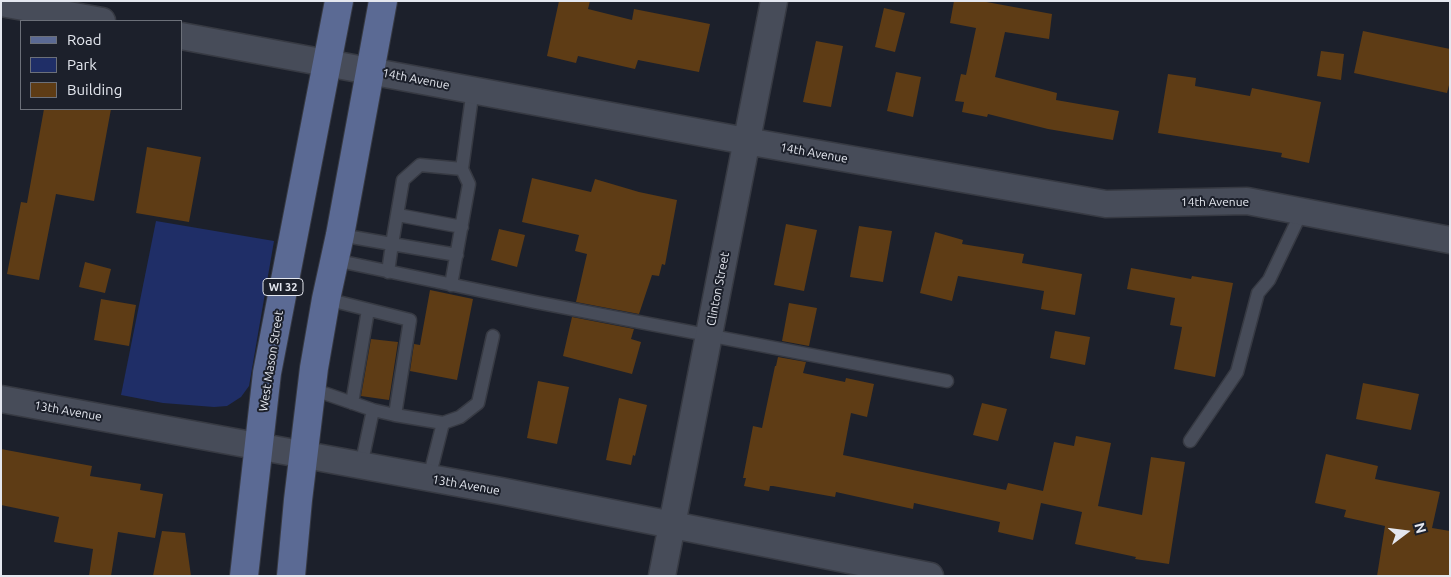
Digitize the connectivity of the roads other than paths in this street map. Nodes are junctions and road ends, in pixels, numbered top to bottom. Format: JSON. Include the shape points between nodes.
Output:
{"nodes":[{"id":1,"x":338,"y":1,"type":"edge"},
{"id":2,"x":383,"y":1,"type":"edge"},
{"id":3,"x":774,"y":1,"type":"edge"},
{"id":4,"x":1,"y":3,"type":"edge"},
{"id":5,"x":96,"y":20,"type":"edge"},
{"id":6,"x":182,"y":36,"type":"edge"},
{"id":7,"x":327,"y":62,"type":"junction"},
{"id":8,"x":369,"y":70,"type":"junction"},
{"id":9,"x":473,"y":90,"type":"junction"},
{"id":10,"x":746,"y":141,"type":"junction"},
{"id":11,"x":462,"y":169,"type":"junction"},
{"id":12,"x":1302,"y":211,"type":"junction"},
{"id":13,"x":398,"y":215,"type":"junction"},
{"id":14,"x":462,"y":226,"type":"junction"},
{"id":15,"x":1450,"y":240,"type":"edge"},
{"id":16,"x":392,"y":244,"type":"junction"},
{"id":17,"x":337,"y":248,"type":"junction"},
{"id":18,"x":457,"y":255,"type":"junction"},
{"id":19,"x":388,"y":272,"type":"junction"},
{"id":20,"x":451,"y":284,"type":"junction"},
{"id":21,"x":326,"y":299,"type":"junction"},
{"id":22,"x":368,"y":310,"type":"junction"},
{"id":23,"x":493,"y":336,"type":"dead end"},
{"id":24,"x":709,"y":336,"type":"junction"},
{"id":25,"x":947,"y":381,"type":"dead end"},
{"id":26,"x":312,"y":389,"type":"junction"},
{"id":27,"x":1,"y":399,"type":"edge"},
{"id":28,"x":352,"y":403,"type":"junction"},
{"id":29,"x":373,"y":410,"type":"junction"},
{"id":30,"x":395,"y":414,"type":"junction"},
{"id":31,"x":443,"y":423,"type":"junction"},
{"id":32,"x":1190,"y":441,"type":"dead end"},
{"id":33,"x":259,"y":446,"type":"junction"},
{"id":34,"x":303,"y":455,"type":"junction"},
{"id":35,"x":361,"y":466,"type":"junction"},
{"id":36,"x":429,"y":478,"type":"junction"},
{"id":37,"x":672,"y":526,"type":"junction"},
{"id":38,"x":244,"y":576,"type":"edge"},
{"id":39,"x":291,"y":576,"type":"edge"},
{"id":40,"x":662,"y":576,"type":"edge"},
{"id":41,"x":930,"y":576,"type":"edge"}],
"edges":[{"from":1,"to":7,"type":"main road","name":"West Mason Street","number":"WI 32"},
{"from":2,"to":8,"type":"main road"},
{"from":3,"to":10,"type":"street","name":"Clinton Street"},
{"from":4,"to":5,"type":"street"},
{"from":6,"to":7,"type":"street","name":"14th Avenue"},
{"from":7,"to":8,"type":"street","name":"14th Avenue"},
{"from":7,"to":33,"type":"main road","name":"West Mason Street","number":"WI 32","via":[[267,373]]},
{"from":8,"to":9,"type":"street","name":"14th Avenue"},
{"from":8,"to":17,"type":"main road"},
{"from":9,"to":10,"type":"street","name":"14th Avenue"},
{"from":9,"to":11,"type":"lane"},
{"from":10,"to":12,"type":"street","name":"14th Avenue","via":[[1106,204],[1247,201]]},
{"from":10,"to":24,"type":"street","name":"Clinton Street"},
{"from":11,"to":13,"type":"lane","via":[[420,165],[403,180]]},
{"from":11,"to":14,"type":"lane","via":[[469,184]]},
{"from":12,"to":15,"type":"street","name":"14th Avenue"},
{"from":12,"to":32,"type":"lane","via":[[1269,280],[1258,293],[1238,372]]},
{"from":13,"to":14,"type":"lane"},
{"from":13,"to":16,"type":"lane"},
{"from":14,"to":18,"type":"lane"},
{"from":16,"to":17,"type":"lane"},
{"from":16,"to":18,"type":"lane"},
{"from":16,"to":19,"type":"lane"},
{"from":17,"to":19,"type":"lane"},
{"from":17,"to":21,"type":"main road"},
{"from":18,"to":20,"type":"lane"},
{"from":19,"to":20,"type":"lane"},
{"from":20,"to":24,"type":"lane"},
{"from":21,"to":22,"type":"lane"},
{"from":21,"to":26,"type":"main road"},
{"from":22,"to":28,"type":"lane"},
{"from":22,"to":30,"type":"lane","via":[[410,320]]},
{"from":23,"to":31,"type":"lane","via":[[478,403]]},
{"from":24,"to":25,"type":"lane"},
{"from":24,"to":37,"type":"street","name":"Clinton Street"},
{"from":26,"to":28,"type":"lane"},
{"from":26,"to":34,"type":"main road"},
{"from":27,"to":33,"type":"street","name":"13th Avenue"},
{"from":28,"to":29,"type":"lane"},
{"from":29,"to":30,"type":"lane"},
{"from":29,"to":35,"type":"lane"},
{"from":30,"to":31,"type":"lane"},
{"from":31,"to":36,"type":"lane"},
{"from":33,"to":34,"type":"street","name":"13th Avenue"},
{"from":33,"to":38,"type":"main road","name":"West Mason Street","number":"WI 32"},
{"from":34,"to":35,"type":"street","name":"13th Avenue"},
{"from":34,"to":39,"type":"main road"},
{"from":35,"to":36,"type":"street","name":"13th Avenue"},
{"from":36,"to":37,"type":"street","name":"13th Avenue"},
{"from":37,"to":40,"type":"street","name":"Clinton Street"},
{"from":37,"to":41,"type":"street","name":"13th Avenue"}]}
